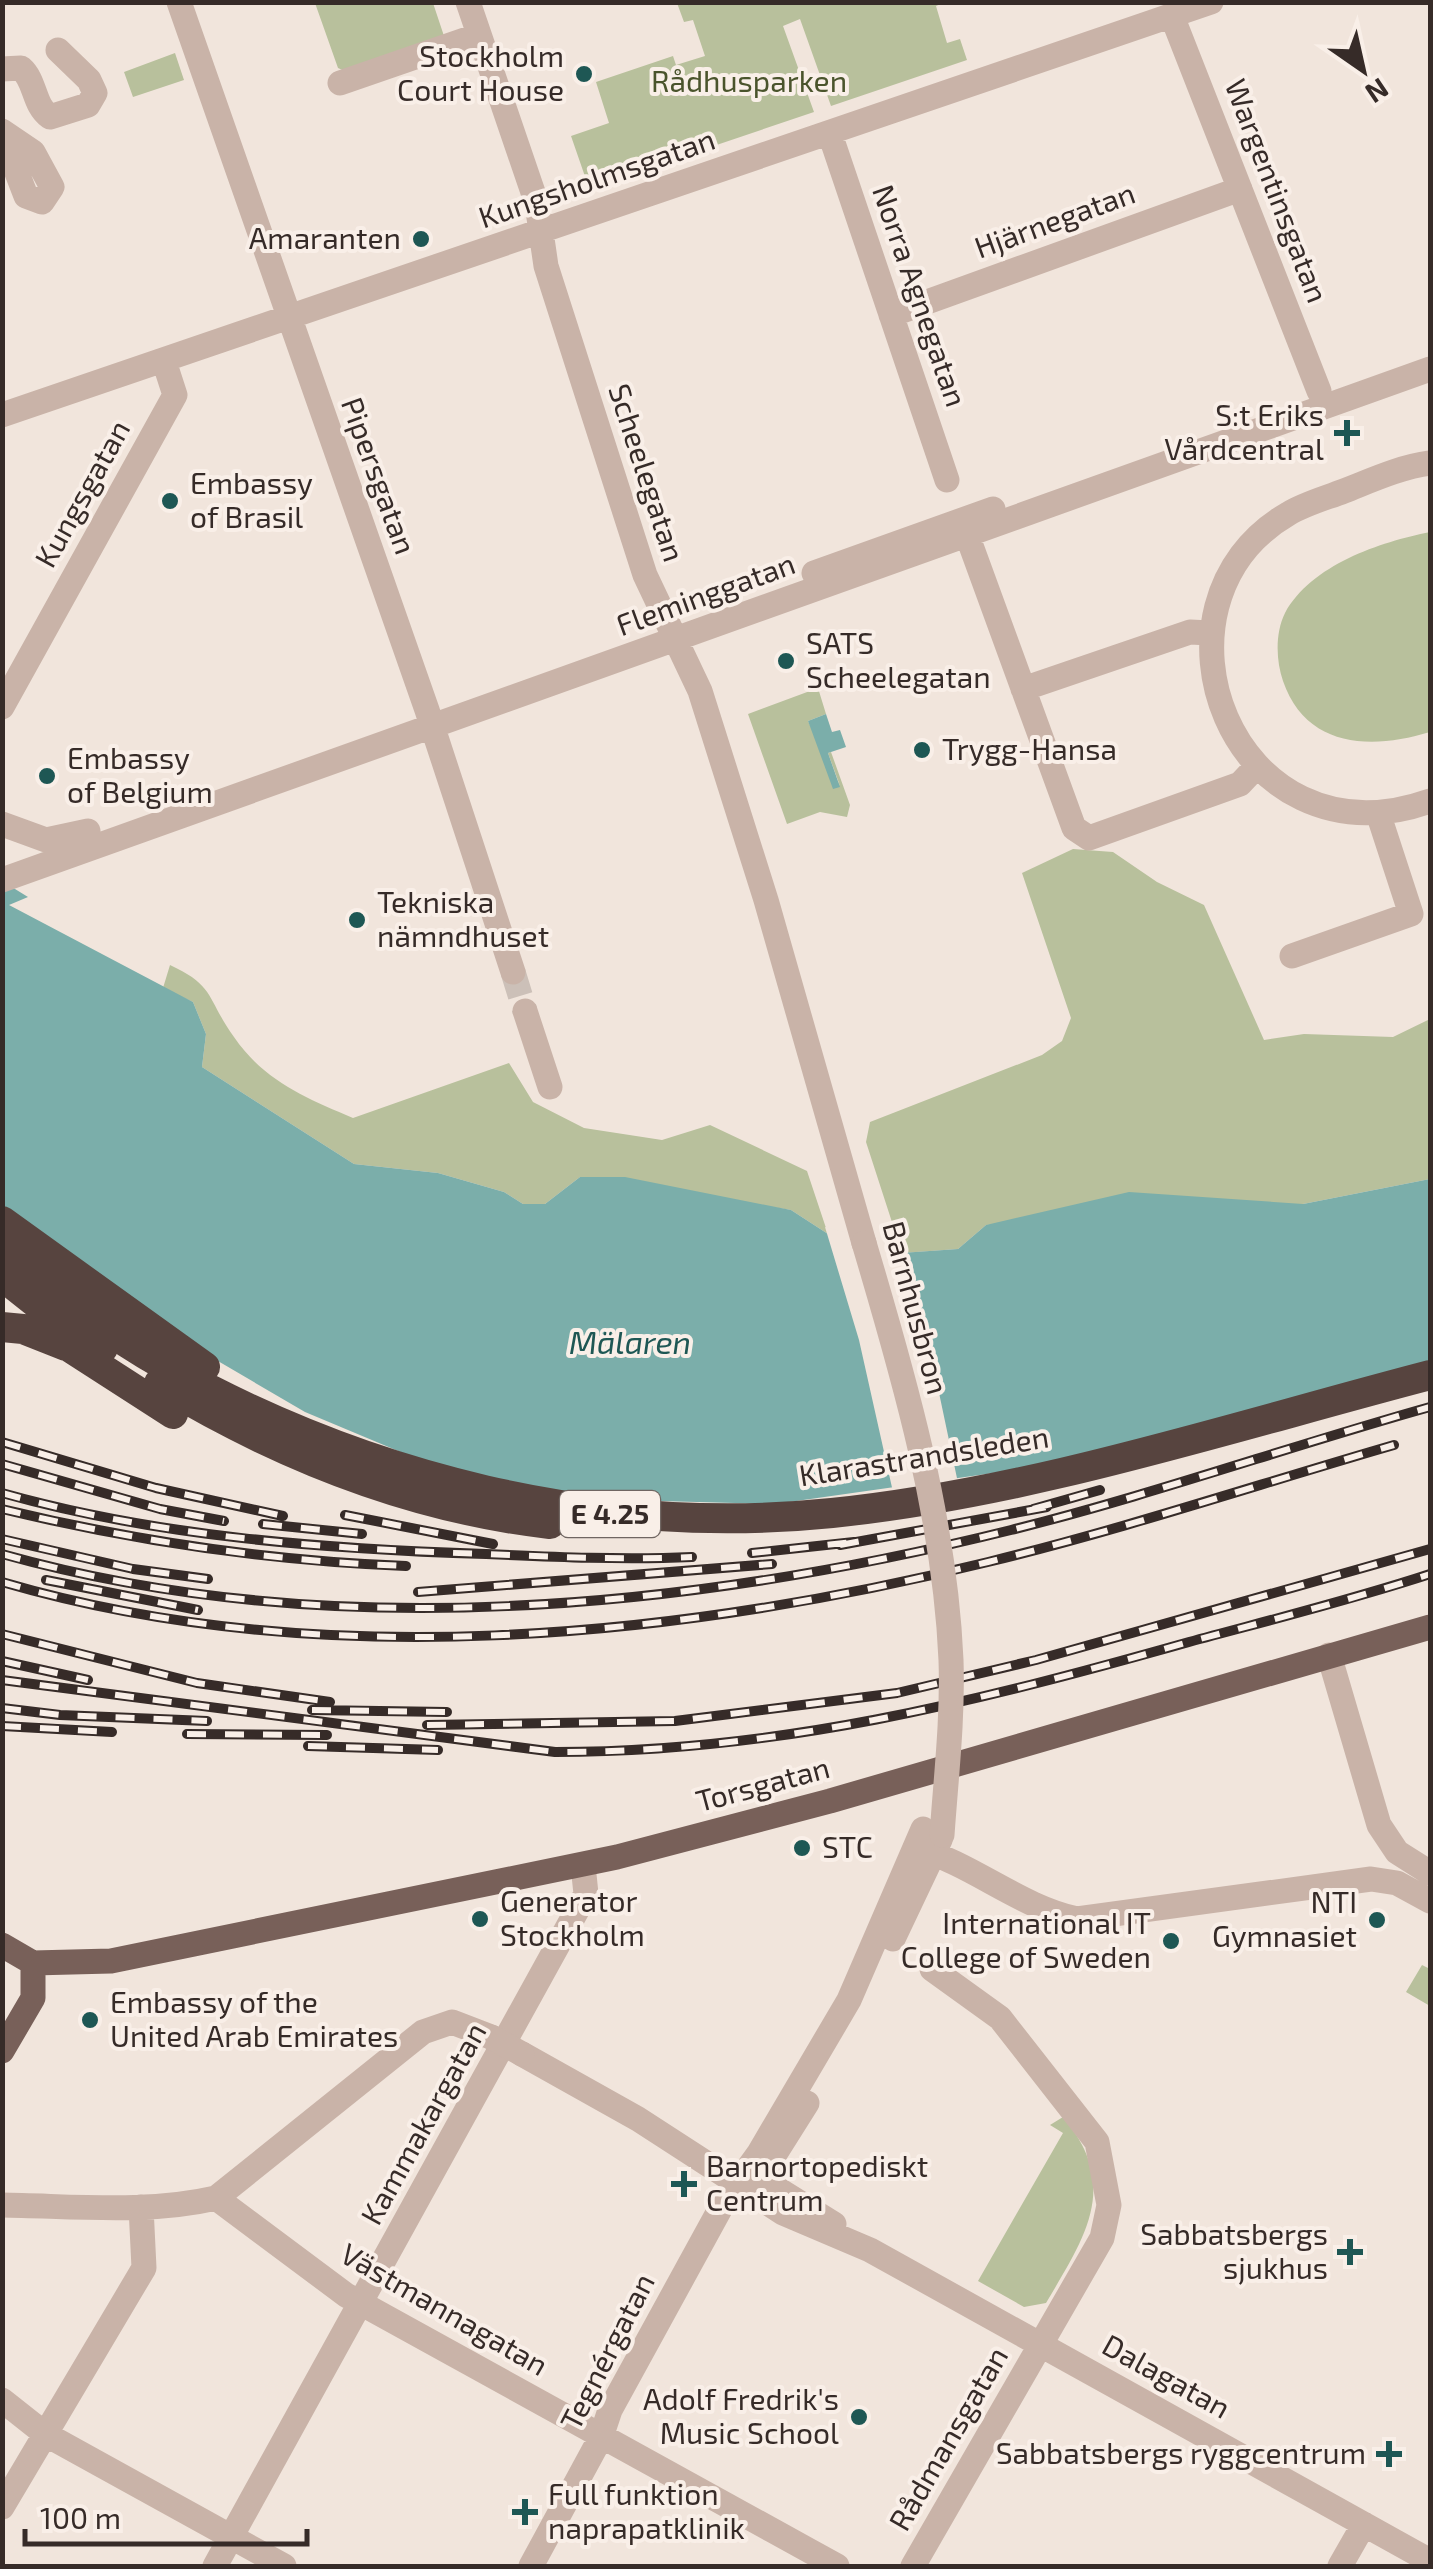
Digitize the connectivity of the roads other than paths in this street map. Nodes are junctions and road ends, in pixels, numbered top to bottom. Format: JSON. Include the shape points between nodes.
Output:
{"nodes":[{"id":1,"x":179,"y":2,"type":"edge"},
{"id":2,"x":468,"y":2,"type":"edge"},
{"id":3,"x":1211,"y":2,"type":"edge"},
{"id":4,"x":1172,"y":16,"type":"junction"},
{"id":5,"x":479,"y":35,"type":"junction"},
{"id":6,"x":58,"y":50,"type":"dead end"},
{"id":7,"x":2,"y":69,"type":"edge"},
{"id":8,"x":340,"y":83,"type":"dead end"},
{"id":9,"x":830,"y":134,"type":"junction"},
{"id":10,"x":1240,"y":189,"type":"junction"},
{"id":11,"x":541,"y":233,"type":"junction"},
{"id":12,"x":891,"y":314,"type":"junction"},
{"id":13,"x":288,"y":320,"type":"junction"},
{"id":14,"x":1430,"y":351,"type":"edge"},
{"id":15,"x":164,"y":361,"type":"junction"},
{"id":16,"x":1430,"y":369,"type":"edge"},
{"id":17,"x":1319,"y":391,"type":"junction"},
{"id":18,"x":2,"y":416,"type":"edge"},
{"id":19,"x":1430,"y":463,"type":"edge"},
{"id":20,"x":947,"y":480,"type":"dead end"},
{"id":21,"x":964,"y":528,"type":"junction"},
{"id":22,"x":673,"y":632,"type":"junction"},
{"id":23,"x":1210,"y":633,"type":"junction"},
{"id":24,"x":1023,"y":689,"type":"junction"},
{"id":25,"x":2,"y":707,"type":"edge"},
{"id":26,"x":429,"y":718,"type":"junction"},
{"id":27,"x":1256,"y":767,"type":"junction"},
{"id":28,"x":1430,"y":801,"type":"edge"},
{"id":29,"x":1378,"y":813,"type":"junction"},
{"id":30,"x":2,"y":824,"type":"edge"},
{"id":31,"x":2,"y":880,"type":"edge"},
{"id":32,"x":1292,"y":956,"type":"dead end"},
{"id":33,"x":512,"y":972,"type":"tunnel mouth"},
{"id":34,"x":525,"y":1011,"type":"tunnel mouth"},
{"id":35,"x":550,"y":1087,"type":"dead end"},
{"id":36,"x":829,"y":1130,"type":"joint"},
{"id":37,"x":10,"y":1236,"type":"edge"},
{"id":38,"x":2,"y":1276,"type":"edge"},
{"id":39,"x":2,"y":1297,"type":"edge"},
{"id":40,"x":2,"y":1327,"type":"edge"},
{"id":41,"x":66,"y":1346,"type":"junction"},
{"id":42,"x":1430,"y":1375,"type":"edge"},
{"id":43,"x":1430,"y":1386,"type":"edge"},
{"id":44,"x":367,"y":1485,"type":"junction"},
{"id":45,"x":1430,"y":1627,"type":"edge"},
{"id":46,"x":1329,"y":1655,"type":"junction"},
{"id":47,"x":929,"y":1841,"type":"junction"},
{"id":48,"x":583,"y":1865,"type":"junction"},
{"id":49,"x":1430,"y":1873,"type":"edge"},
{"id":50,"x":1430,"y":1901,"type":"edge"},
{"id":51,"x":2,"y":1945,"type":"edge"},
{"id":52,"x":101,"y":1962,"type":"junction"},
{"id":53,"x":34,"y":1963,"type":"junction"},
{"id":54,"x":932,"y":1969,"type":"dead end"},
{"id":55,"x":33,"y":1998,"type":"junction"},
{"id":56,"x":2,"y":2051,"type":"edge"},
{"id":57,"x":748,"y":2180,"type":"junction"},
{"id":58,"x":216,"y":2198,"type":"junction"},
{"id":59,"x":2,"y":2205,"type":"edge"},
{"id":60,"x":141,"y":2207,"type":"junction"},
{"id":61,"x":870,"y":2250,"type":"junction"},
{"id":62,"x":362,"y":2304,"type":"junction"},
{"id":63,"x":1042,"y":2345,"type":"junction"},
{"id":64,"x":2,"y":2400,"type":"edge"},
{"id":65,"x":45,"y":2434,"type":"junction"},
{"id":66,"x":601,"y":2437,"type":"junction"},
{"id":67,"x":2,"y":2507,"type":"edge"},
{"id":68,"x":1364,"y":2524,"type":"junction"},
{"id":69,"x":232,"y":2537,"type":"junction"},
{"id":70,"x":1430,"y":2561,"type":"edge"},
{"id":71,"x":216,"y":2566,"type":"edge"},
{"id":72,"x":284,"y":2566,"type":"edge"},
{"id":73,"x":531,"y":2566,"type":"edge"},
{"id":74,"x":837,"y":2566,"type":"edge"},
{"id":75,"x":913,"y":2566,"type":"edge"},
{"id":76,"x":1340,"y":2566,"type":"edge"}],
"edges":[{"from":1,"to":13,"type":"street","name":"Pipersgatan"},
{"from":2,"to":5,"type":"street","name":"Scheelegatan"},
{"from":3,"to":4,"type":"street","name":"Kungsholmsgatan"},
{"from":4,"to":9,"type":"street","name":"Kungsholmsgatan"},
{"from":4,"to":10,"type":"street","name":"Wargentinsgatan"},
{"from":5,"to":8,"type":"street"},
{"from":5,"to":11,"type":"street","name":"Scheelegatan"},
{"from":6,"to":7,"type":"street","via":[[89,80],[94,94],[88,105],[50,116],[28,74]]},
{"from":9,"to":11,"type":"street","name":"Kungsholmsgatan"},
{"from":9,"to":12,"type":"street","name":"Norra Agnegatan"},
{"from":10,"to":12,"type":"street","name":"Hjärnegatan"},
{"from":10,"to":17,"type":"street","name":"Wargentinsgatan"},
{"from":11,"to":13,"type":"street","name":"Kungsholmsgatan"},
{"from":11,"to":22,"type":"street","name":"Scheelegatan","via":[[639,557]]},
{"from":12,"to":20,"type":"street","name":"Norra Agnegatan"},
{"from":13,"to":15,"type":"street","name":"Kungsholmsgatan"},
{"from":13,"to":26,"type":"street","name":"Pipersgatan"},
{"from":14,"to":17,"type":"street","name":"Fleminggatan"},
{"from":15,"to":18,"type":"street","name":"Kungsholmsgatan"},
{"from":15,"to":25,"type":"street","name":"Kungsgatan","via":[[175,395]]},
{"from":16,"to":21,"type":"street","name":"Fleminggatan"},
{"from":17,"to":21,"type":"street","name":"Fleminggatan"},
{"from":19,"to":23,"type":"street","via":[[1287,514],[1254,542],[1231,574]]},
{"from":21,"to":22,"type":"street","name":"Fleminggatan"},
{"from":21,"to":24,"type":"street"},
{"from":22,"to":26,"type":"street","name":"Fleminggatan"},
{"from":22,"to":36,"type":"street","name":"Scheelegatan","via":[[700,691],[766,900]]},
{"from":23,"to":24,"type":"street","via":[[1190,632]]},
{"from":23,"to":27,"type":"street","via":[[1222,705]]},
{"from":24,"to":27,"type":"street","via":[[1074,828],[1089,838],[1240,784]]},
{"from":26,"to":30,"type":"street","name":"Fleminggatan","via":[[72,837],[46,840]]},
{"from":26,"to":31,"type":"street","name":"Fleminggatan"},
{"from":26,"to":33,"type":"street","name":"Pipersgatan"},
{"from":27,"to":29,"type":"street","via":[[1310,805]]},
{"from":28,"to":29,"type":"street"},
{"from":29,"to":32,"type":"street","via":[[1411,914]]},
{"from":34,"to":35,"type":"street"},
{"from":36,"to":47,"type":"street","name":"Barnhusbron","bridge":true,"via":[[883,1306],[924,1477],[950,1654],[949,1744]]},
{"from":37,"to":42,"type":"highway","name":"Klarastrandsleden","number":"E 4.25","via":[[231,1383],[270,1418],[346,1452],[535,1502],[622,1516],[831,1513],[964,1492]]},
{"from":38,"to":44,"type":"highway","name":"Klarastrandsleden","number":"E 4.25","via":[[65,1326],[198,1406]]},
{"from":39,"to":41,"type":"highway"},
{"from":40,"to":41,"type":"highway"},
{"from":41,"to":44,"type":"highway","via":[[220,1438],[297,1468]]},
{"from":43,"to":44,"type":"highway","name":"Klarastrandsleden","number":"E 4.25","via":[[964,1504],[776,1530],[618,1531],[536,1522]]},
{"from":45,"to":46,"type":"main road","name":"Torsgatan"},
{"from":46,"to":48,"type":"main road","name":"Torsgatan","via":[[830,1801]]},
{"from":46,"to":49,"type":"street","via":[[1378,1825],[1397,1852]]},
{"from":47,"to":50,"type":"street","via":[[1056,1914],[1077,1919],[1372,1878]]},
{"from":47,"to":57,"type":"street","name":"Tegnérgatan"},
{"from":47,"to":57,"type":"street","name":"Tegnérgatan","via":[[786,2142]]},
{"from":48,"to":52,"type":"main road","name":"Torsgatan"},
{"from":48,"to":62,"type":"street","name":"Kammakargatan","via":[[586,1894]]},
{"from":51,"to":53,"type":"main road"},
{"from":52,"to":53,"type":"main road","name":"Torsgatan"},
{"from":52,"to":55,"type":"main road","name":"Torsgatan"},
{"from":53,"to":55,"type":"main road"},
{"from":54,"to":63,"type":"street","name":"Rådmansgatan","via":[[1000,2018],[1097,2142],[1109,2206],[1102,2238]]},
{"from":55,"to":56,"type":"main road"},
{"from":57,"to":58,"type":"street","name":"Dalagatan","bridge":true,"via":[[490,2037],[462,2023],[439,2023]]},
{"from":57,"to":61,"type":"street","name":"Dalagatan","via":[[808,2204]]},
{"from":57,"to":61,"type":"street","name":"Dalagatan","via":[[783,2212]]},
{"from":57,"to":66,"type":"street","name":"Tegnérgatan","via":[[610,2410]]},
{"from":58,"to":60,"type":"street"},
{"from":58,"to":62,"type":"street","name":"Västmannagatan"},
{"from":59,"to":60,"type":"street"},
{"from":60,"to":65,"type":"street","via":[[144,2268]]},
{"from":61,"to":63,"type":"street","name":"Dalagatan"},
{"from":62,"to":66,"type":"street","name":"Västmannagatan"},
{"from":62,"to":69,"type":"street","name":"Kammakargatan"},
{"from":63,"to":68,"type":"street","name":"Dalagatan"},
{"from":63,"to":75,"type":"street","name":"Rådmansgatan"},
{"from":64,"to":65,"type":"street"},
{"from":65,"to":67,"type":"street"},
{"from":65,"to":69,"type":"street"},
{"from":66,"to":73,"type":"street","name":"Tegnérgatan"},
{"from":66,"to":74,"type":"street","name":"Västmannagatan"},
{"from":68,"to":70,"type":"street","name":"Dalagatan"},
{"from":68,"to":76,"type":"street"},
{"from":69,"to":71,"type":"street","name":"Kammakargatan"},
{"from":69,"to":72,"type":"street"}]}
